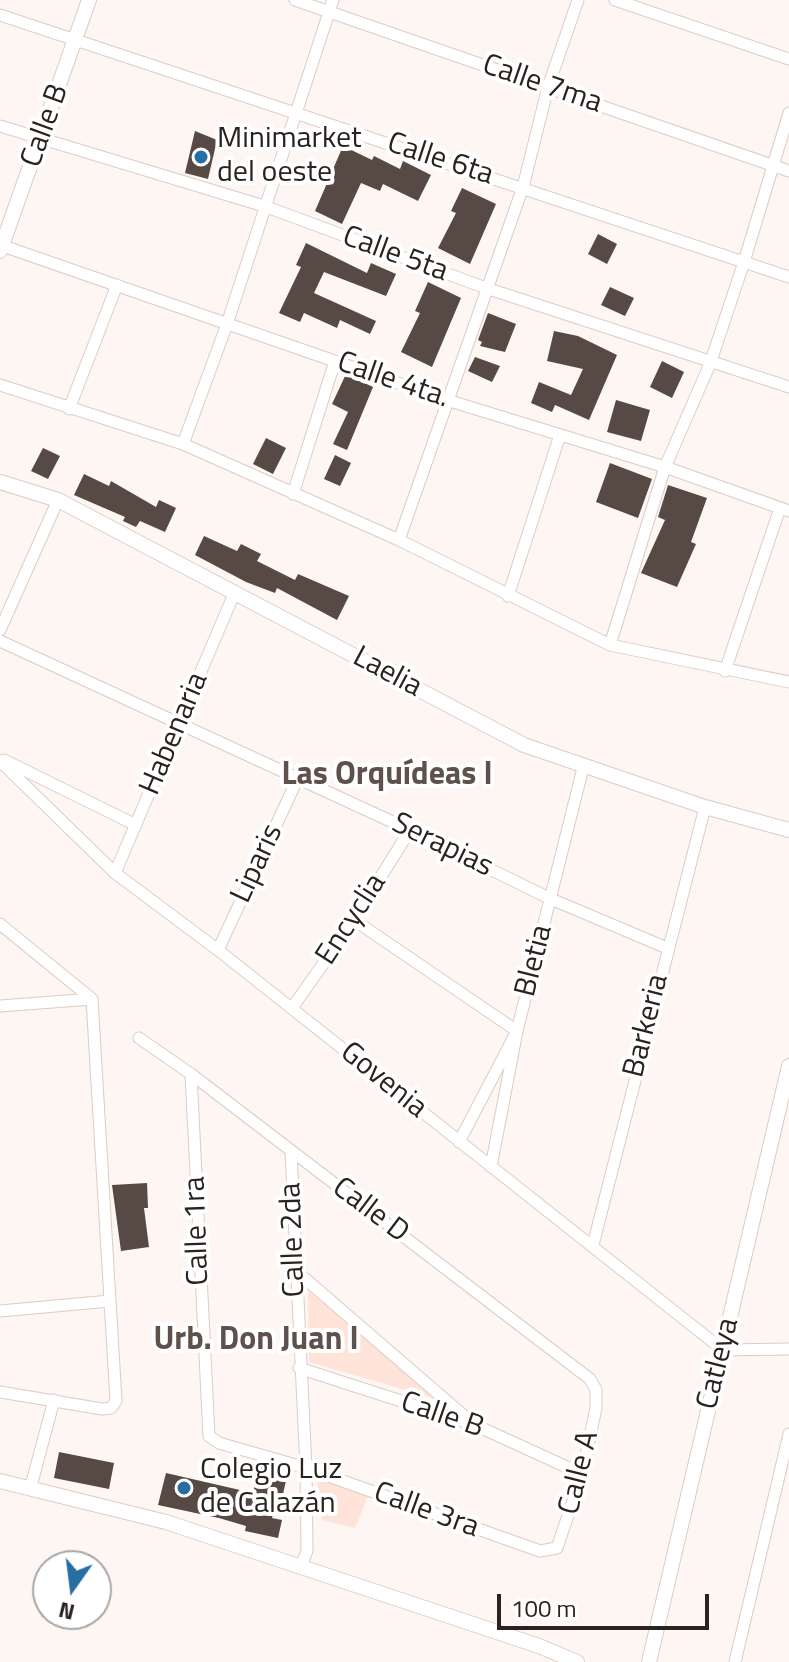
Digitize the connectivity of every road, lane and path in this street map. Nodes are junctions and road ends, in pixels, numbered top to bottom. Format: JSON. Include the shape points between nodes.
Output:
{"nodes":[{"id":1,"x":89,"y":0,"type":"edge"},
{"id":2,"x":295,"y":0,"type":"edge"},
{"id":3,"x":578,"y":0,"type":"edge"},
{"id":4,"x":615,"y":0,"type":"edge"},
{"id":5,"x":331,"y":6,"type":"edge"},
{"id":6,"x":0,"y":15,"type":"edge"},
{"id":7,"x":76,"y":42,"type":"junction"},
{"id":8,"x":789,"y":59,"type":"edge"},
{"id":9,"x":548,"y":87,"type":"junction"},
{"id":10,"x":295,"y":113,"type":"junction"},
{"id":11,"x":789,"y":113,"type":"edge"},
{"id":12,"x":0,"y":126,"type":"edge"},
{"id":13,"x":41,"y":140,"type":"junction"},
{"id":14,"x":772,"y":165,"type":"junction"},
{"id":15,"x":789,"y":171,"type":"edge"},
{"id":16,"x":523,"y":187,"type":"junction"},
{"id":17,"x":264,"y":206,"type":"junction"},
{"id":18,"x":1,"y":247,"type":"edge"},
{"id":19,"x":744,"y":262,"type":"junction"},
{"id":20,"x":789,"y":277,"type":"edge"},
{"id":21,"x":117,"y":285,"type":"junction"},
{"id":22,"x":486,"y":288,"type":"junction"},
{"id":23,"x":227,"y":324,"type":"junction"},
{"id":24,"x":335,"y":361,"type":"junction"},
{"id":25,"x":710,"y":364,"type":"junction"},
{"id":26,"x":0,"y":385,"type":"edge"},
{"id":27,"x":789,"y":387,"type":"edge"},
{"id":28,"x":450,"y":401,"type":"junction"},
{"id":29,"x":69,"y":409,"type":"junction"},
{"id":30,"x":560,"y":435,"type":"junction"},
{"id":31,"x":183,"y":444,"type":"junction"},
{"id":32,"x":665,"y":467,"type":"junction"},
{"id":33,"x":0,"y":482,"type":"edge"},
{"id":34,"x":293,"y":494,"type":"junction"},
{"id":35,"x":58,"y":500,"type":"junction"},
{"id":36,"x":784,"y":510,"type":"edge"},
{"id":37,"x":399,"y":540,"type":"junction"},
{"id":38,"x":234,"y":594,"type":"junction"},
{"id":39,"x":508,"y":596,"type":"junction"},
{"id":40,"x":0,"y":630,"type":"edge"},
{"id":41,"x":0,"y":641,"type":"edge"},
{"id":42,"x":610,"y":645,"type":"junction"},
{"id":43,"x":725,"y":671,"type":"junction"},
{"id":44,"x":789,"y":682,"type":"edge"},
{"id":45,"x":180,"y":724,"type":"junction"},
{"id":46,"x":0,"y":760,"type":"edge"},
{"id":47,"x":583,"y":768,"type":"junction"},
{"id":48,"x":298,"y":778,"type":"junction"},
{"id":49,"x":705,"y":807,"type":"junction"},
{"id":50,"x":136,"y":825,"type":"junction"},
{"id":51,"x":410,"y":830,"type":"junction"},
{"id":52,"x":789,"y":830,"type":"edge"},
{"id":53,"x":115,"y":873,"type":"junction"},
{"id":54,"x":551,"y":899,"type":"junction"},
{"id":55,"x":354,"y":920,"type":"junction"},
{"id":56,"x":0,"y":924,"type":"edge"},
{"id":57,"x":667,"y":948,"type":"junction"},
{"id":58,"x":218,"y":950,"type":"junction"},
{"id":59,"x":92,"y":999,"type":"junction"},
{"id":60,"x":0,"y":1006,"type":"edge"},
{"id":61,"x":292,"y":1008,"type":"junction"},
{"id":62,"x":517,"y":1031,"type":"junction"},
{"id":63,"x":139,"y":1038,"type":"dead end"},
{"id":64,"x":789,"y":1066,"type":"edge"},
{"id":65,"x":191,"y":1074,"type":"junction"},
{"id":66,"x":459,"y":1142,"type":"junction"},
{"id":67,"x":291,"y":1151,"type":"junction"},
{"id":68,"x":491,"y":1167,"type":"junction"},
{"id":69,"x":593,"y":1245,"type":"junction"},
{"id":70,"x":295,"y":1270,"type":"junction"},
{"id":71,"x":110,"y":1301,"type":"junction"},
{"id":72,"x":0,"y":1311,"type":"edge"},
{"id":73,"x":789,"y":1349,"type":"edge"},
{"id":74,"x":723,"y":1350,"type":"junction"},
{"id":75,"x":299,"y":1368,"type":"junction"},
{"id":76,"x":596,"y":1390,"type":"joint"},
{"id":77,"x":0,"y":1392,"type":"edge"},
{"id":78,"x":54,"y":1400,"type":"junction"},
{"id":79,"x":475,"y":1425,"type":"junction"},
{"id":80,"x":789,"y":1434,"type":"edge"},
{"id":81,"x":209,"y":1436,"type":"joint"},
{"id":82,"x":306,"y":1468,"type":"junction"},
{"id":83,"x":582,"y":1474,"type":"junction"},
{"id":84,"x":0,"y":1481,"type":"edge"},
{"id":85,"x":31,"y":1486,"type":"junction"},
{"id":86,"x":552,"y":1551,"type":"joint"},
{"id":87,"x":301,"y":1566,"type":"junction"},
{"id":88,"x":576,"y":1662,"type":"edge"},
{"id":89,"x":649,"y":1662,"type":"edge"},
{"id":90,"x":735,"y":1662,"type":"edge"}],
"edges":[{"from":1,"to":7,"type":"street","name":"Calle B"},
{"from":2,"to":5,"type":"street","name":"Calle 7ma"},
{"from":3,"to":9,"type":"street"},
{"from":4,"to":8,"type":"street"},
{"from":5,"to":9,"type":"street","name":"Calle 7ma"},
{"from":5,"to":10,"type":"street"},
{"from":6,"to":7,"type":"street","name":"Calle 6ta"},
{"from":7,"to":10,"type":"street","name":"Calle 6ta"},
{"from":7,"to":13,"type":"street","name":"Calle B"},
{"from":9,"to":14,"type":"street","name":"Calle 7ma"},
{"from":9,"to":16,"type":"street"},
{"from":10,"to":16,"type":"street","name":"Calle 6ta"},
{"from":10,"to":17,"type":"street"},
{"from":11,"to":14,"type":"street"},
{"from":12,"to":13,"type":"street","name":"Calle 5ta"},
{"from":13,"to":17,"type":"street","name":"Calle 5ta"},
{"from":13,"to":18,"type":"street","name":"Calle B"},
{"from":14,"to":15,"type":"street","name":"Calle 7ma"},
{"from":14,"to":19,"type":"street"},
{"from":16,"to":19,"type":"street","name":"Calle 6ta"},
{"from":16,"to":22,"type":"street"},
{"from":17,"to":22,"type":"street","name":"Calle 5ta"},
{"from":17,"to":23,"type":"street"},
{"from":18,"to":21,"type":"street","name":"Calle 4ta."},
{"from":19,"to":20,"type":"street","name":"Calle 6ta"},
{"from":19,"to":25,"type":"street"},
{"from":21,"to":23,"type":"street","name":"Calle 4ta."},
{"from":21,"to":29,"type":"street"},
{"from":22,"to":25,"type":"street","name":"Calle 5ta"},
{"from":22,"to":28,"type":"street"},
{"from":23,"to":24,"type":"street","name":"Calle 4ta."},
{"from":23,"to":31,"type":"street"},
{"from":24,"to":28,"type":"street","name":"Calle 4ta."},
{"from":24,"to":34,"type":"street"},
{"from":25,"to":27,"type":"street","name":"Calle 5ta"},
{"from":25,"to":32,"type":"street"},
{"from":26,"to":29,"type":"street"},
{"from":28,"to":30,"type":"street","name":"Calle 4ta."},
{"from":28,"to":37,"type":"street"},
{"from":29,"to":31,"type":"street"},
{"from":30,"to":32,"type":"street","name":"Calle 4ta."},
{"from":30,"to":39,"type":"street"},
{"from":31,"to":34,"type":"street"},
{"from":32,"to":36,"type":"street","name":"Calle 4ta."},
{"from":32,"to":42,"type":"street"},
{"from":33,"to":35,"type":"street","name":"Laelia"},
{"from":34,"to":37,"type":"street"},
{"from":35,"to":38,"type":"street","name":"Laelia"},
{"from":35,"to":40,"type":"street"},
{"from":36,"to":43,"type":"street"},
{"from":37,"to":39,"type":"street"},
{"from":38,"to":45,"type":"street","name":"Habenaria"},
{"from":38,"to":47,"type":"street","name":"Laelia","via":[[524,745]]},
{"from":39,"to":42,"type":"street"},
{"from":41,"to":45,"type":"street","name":"Serapias"},
{"from":42,"to":43,"type":"street"},
{"from":43,"to":44,"type":"street"},
{"from":45,"to":48,"type":"street","name":"Serapias"},
{"from":45,"to":50,"type":"street","name":"Habenaria"},
{"from":46,"to":50,"type":"street"},
{"from":46,"to":53,"type":"street","name":"Govenia"},
{"from":47,"to":49,"type":"street","name":"Laelia"},
{"from":47,"to":54,"type":"street","name":"Bletia"},
{"from":48,"to":51,"type":"street","name":"Serapias"},
{"from":48,"to":58,"type":"street","name":"Liparis"},
{"from":49,"to":52,"type":"street","name":"Laelia"},
{"from":49,"to":57,"type":"street","name":"Barkeria"},
{"from":50,"to":53,"type":"street","name":"Habenaria"},
{"from":51,"to":54,"type":"street","name":"Serapias"},
{"from":51,"to":55,"type":"street","name":"Encyclia"},
{"from":53,"to":58,"type":"street","name":"Govenia"},
{"from":54,"to":57,"type":"street","name":"Serapias"},
{"from":54,"to":62,"type":"street","name":"Bletia"},
{"from":55,"to":61,"type":"street","name":"Encyclia"},
{"from":55,"to":62,"type":"street"},
{"from":56,"to":59,"type":"street"},
{"from":57,"to":69,"type":"street","name":"Barkeria"},
{"from":58,"to":61,"type":"street","name":"Govenia"},
{"from":59,"to":60,"type":"street"},
{"from":59,"to":71,"type":"street"},
{"from":61,"to":66,"type":"street","name":"Govenia"},
{"from":62,"to":66,"type":"street","name":"Bletia"},
{"from":62,"to":68,"type":"street"},
{"from":63,"to":65,"type":"street","name":"Calle D"},
{"from":64,"to":74,"type":"street","name":"Catleya"},
{"from":65,"to":67,"type":"street","name":"Calle D"},
{"from":65,"to":81,"type":"street","name":"Calle 1ra"},
{"from":66,"to":68,"type":"street","name":"Govenia"},
{"from":67,"to":70,"type":"street","name":"Calle 2da"},
{"from":67,"to":76,"type":"street","name":"Calle D","via":[[580,1370]]},
{"from":68,"to":69,"type":"street","name":"Govenia"},
{"from":69,"to":74,"type":"street","name":"Govenia"},
{"from":70,"to":75,"type":"street","name":"Calle 2da"},
{"from":70,"to":79,"type":"street"},
{"from":71,"to":72,"type":"street"},
{"from":71,"to":78,"type":"street","via":[[116,1401],[102,1409]]},
{"from":73,"to":74,"type":"street"},
{"from":74,"to":89,"type":"street","name":"Catleya"},
{"from":75,"to":79,"type":"street","name":"Calle B"},
{"from":75,"to":82,"type":"street","name":"Calle 2da"},
{"from":76,"to":83,"type":"street","name":"Calle A"},
{"from":77,"to":78,"type":"street"},
{"from":78,"to":85,"type":"street"},
{"from":79,"to":83,"type":"street","name":"Calle B"},
{"from":80,"to":90,"type":"street"},
{"from":81,"to":82,"type":"street","name":"Calle 3ra"},
{"from":82,"to":86,"type":"street","name":"Calle 3ra"},
{"from":82,"to":87,"type":"street","name":"Calle 2da","via":[[307,1551]]},
{"from":83,"to":86,"type":"street","name":"Calle A","via":[[561,1542]]},
{"from":84,"to":85,"type":"street"},
{"from":85,"to":87,"type":"street"},
{"from":87,"to":88,"type":"street"}]}
